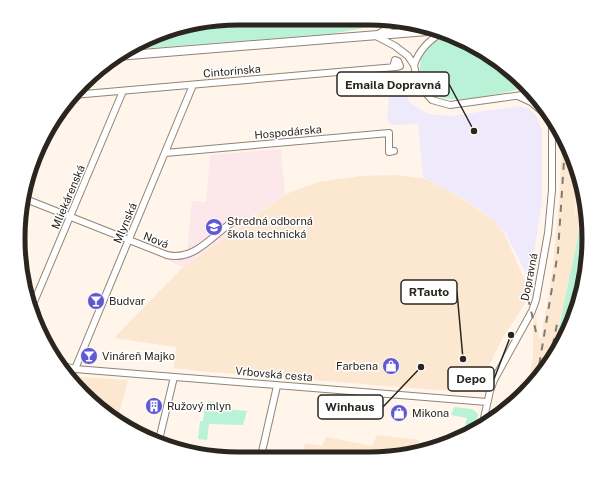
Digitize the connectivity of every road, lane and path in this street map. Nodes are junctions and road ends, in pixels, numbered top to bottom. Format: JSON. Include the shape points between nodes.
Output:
{"nodes":[{"id":1,"x":391,"y":26,"type":"edge"},
{"id":2,"x":422,"y":32,"type":"edge"},
{"id":3,"x":375,"y":36,"type":"junction"},
{"id":4,"x":438,"y":36,"type":"edge"},
{"id":5,"x":130,"y":55,"type":"edge"},
{"id":6,"x":414,"y":65,"type":"junction"},
{"id":7,"x":393,"y":67,"type":"dead end"},
{"id":8,"x":193,"y":85,"type":"junction"},
{"id":9,"x":123,"y":91,"type":"junction"},
{"id":10,"x":82,"y":94,"type":"edge"},
{"id":11,"x":526,"y":95,"type":"edge"},
{"id":12,"x":518,"y":96,"type":"junction"},
{"id":13,"x":535,"y":106,"type":"edge"},
{"id":14,"x":552,"y":130,"type":"edge"},
{"id":15,"x":394,"y":151,"type":"dead end"},
{"id":16,"x":165,"y":153,"type":"junction"},
{"id":17,"x":29,"y":200,"type":"edge"},
{"id":18,"x":70,"y":216,"type":"junction"},
{"id":19,"x":231,"y":223,"type":"dead end"},
{"id":20,"x":129,"y":240,"type":"junction"},
{"id":21,"x":34,"y":301,"type":"edge"},
{"id":22,"x":68,"y":367,"type":"edge"},
{"id":23,"x":75,"y":369,"type":"junction"},
{"id":24,"x":174,"y":377,"type":"junction"},
{"id":25,"x":277,"y":386,"type":"junction"},
{"id":26,"x":487,"y":402,"type":"junction"},
{"id":27,"x":484,"y":418,"type":"edge"},
{"id":28,"x":160,"y":437,"type":"edge"},
{"id":29,"x":262,"y":452,"type":"edge"}],
"edges":[{"from":1,"to":3,"type":"street"},
{"from":2,"to":3,"type":"main road"},
{"from":3,"to":5,"type":"main road"},
{"from":3,"to":6,"type":"street","via":[[401,50]]},
{"from":4,"to":6,"type":"street","via":[[417,56]]},
{"from":6,"to":12,"type":"street","via":[[418,84],[432,100],[450,105]]},
{"from":7,"to":8,"type":"street","name":"Cintorínska"},
{"from":8,"to":9,"type":"street","name":"Cintorínska"},
{"from":8,"to":16,"type":"street","name":"Mlynská"},
{"from":9,"to":10,"type":"street","name":"Cintorínska"},
{"from":9,"to":18,"type":"street","name":"Mliekárenská"},
{"from":11,"to":12,"type":"street"},
{"from":12,"to":13,"type":"street","name":"Dopravná"},
{"from":14,"to":26,"type":"street","name":"Dopravná","via":[[552,190],[548,233],[536,300],[494,380]]},
{"from":15,"to":16,"type":"street","name":"Hospodárska","via":[[389,152],[389,133]]},
{"from":16,"to":20,"type":"street","name":"Mlynská"},
{"from":17,"to":18,"type":"street","name":"Nová"},
{"from":18,"to":20,"type":"street","name":"Nová"},
{"from":18,"to":21,"type":"street","name":"Mliekárenská"},
{"from":19,"to":20,"type":"street","name":"Nová","via":[[206,244],[176,258]]},
{"from":20,"to":23,"type":"street","name":"Mlynská"},
{"from":22,"to":23,"type":"street","name":"Vrbovská cesta"},
{"from":23,"to":24,"type":"street","name":"Vrbovská cesta"},
{"from":24,"to":25,"type":"street","name":"Vrbovská cesta"},
{"from":24,"to":28,"type":"street"},
{"from":25,"to":26,"type":"street","name":"Vrbovská cesta"},
{"from":25,"to":29,"type":"street"},
{"from":26,"to":27,"type":"street","name":"Dopravná"}]}
